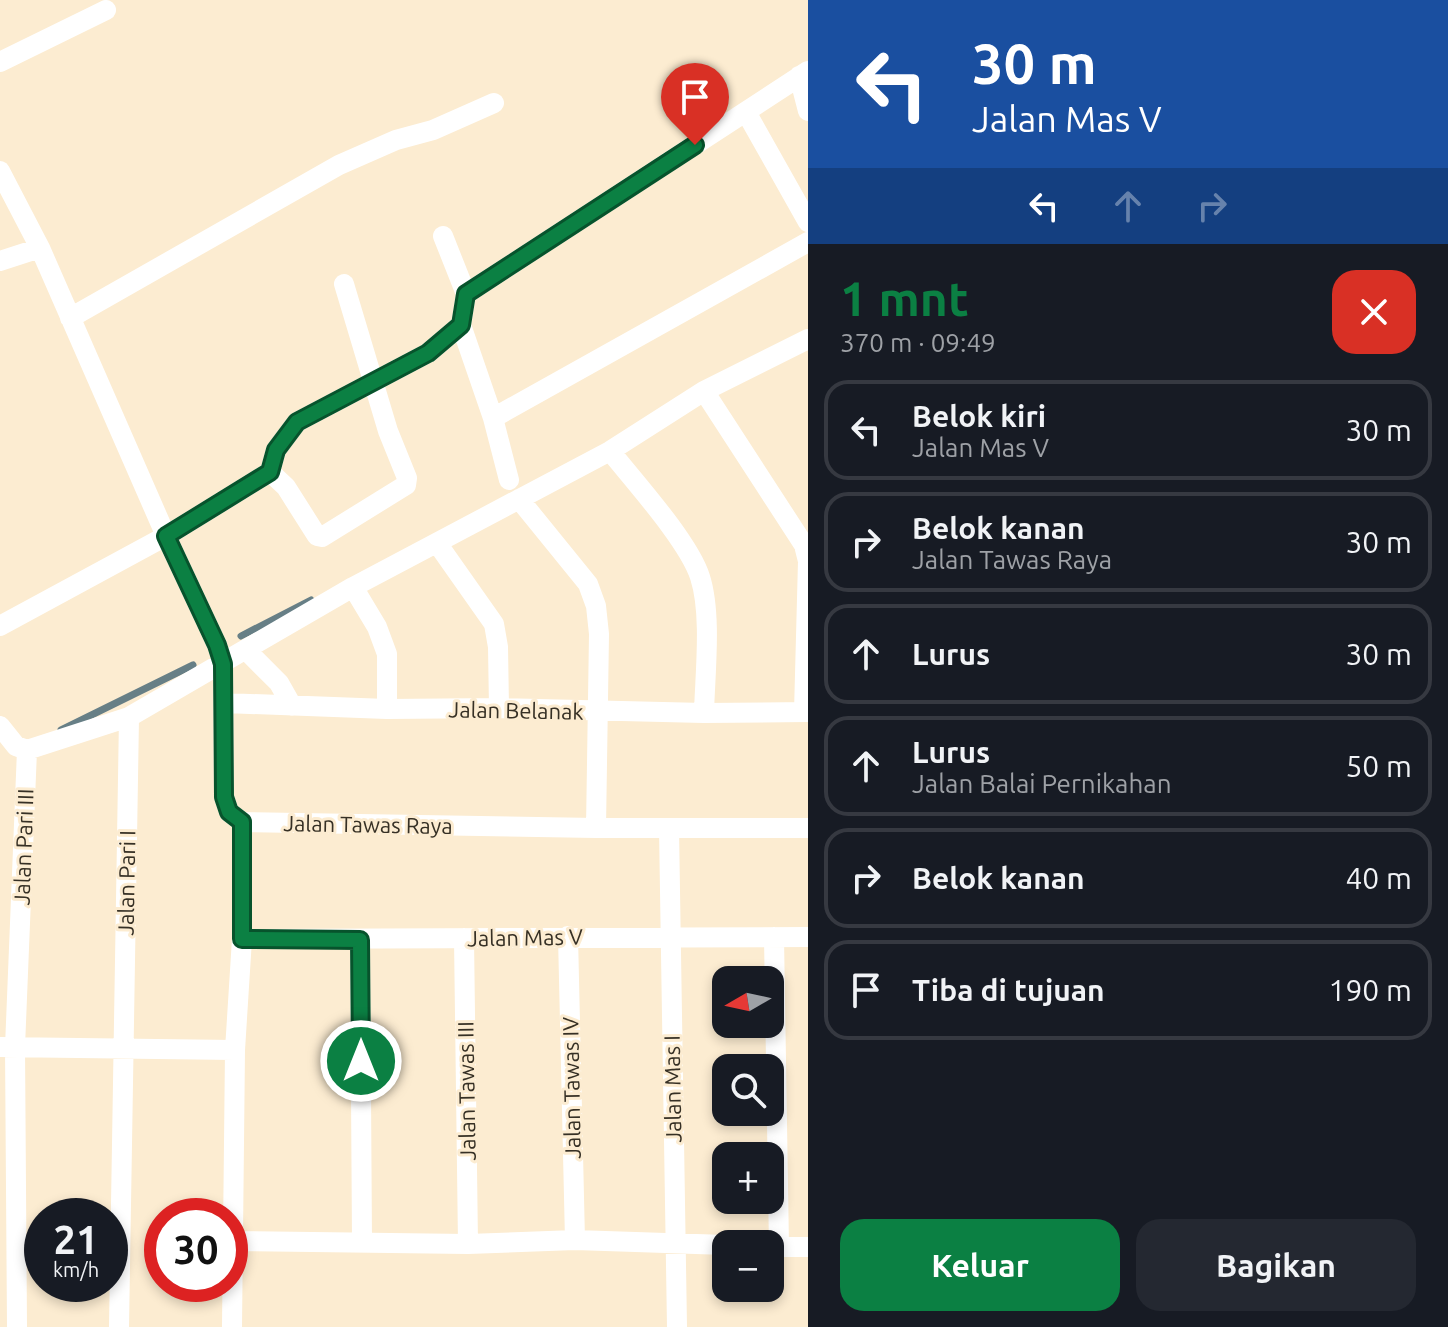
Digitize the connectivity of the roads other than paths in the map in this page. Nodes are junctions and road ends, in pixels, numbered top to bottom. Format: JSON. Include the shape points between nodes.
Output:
{"nodes":[{"id":1,"x":106,"y":10,"type":"dead end"},
{"id":2,"x":0,"y":62,"type":"edge"},
{"id":3,"x":804,"y":73,"type":"edge"},
{"id":4,"x":494,"y":103,"type":"dead end"},
{"id":5,"x":808,"y":107,"type":"edge"},
{"id":6,"x":746,"y":112,"type":"junction"},
{"id":7,"x":0,"y":171,"type":"edge"},
{"id":8,"x":808,"y":222,"type":"edge"},
{"id":9,"x":443,"y":236,"type":"dead end"},
{"id":10,"x":808,"y":242,"type":"edge"},
{"id":11,"x":40,"y":248,"type":"junction"},
{"id":12,"x":0,"y":261,"type":"edge"},
{"id":13,"x":344,"y":284,"type":"dead end"},
{"id":14,"x":466,"y":294,"type":"junction"},
{"id":15,"x":70,"y":318,"type":"junction"},
{"id":16,"x":461,"y":325,"type":"junction"},
{"id":17,"x":804,"y":349,"type":"edge"},
{"id":18,"x":373,"y":382,"type":"junction"},
{"id":19,"x":704,"y":391,"type":"junction"},
{"id":20,"x":493,"y":418,"type":"junction"},
{"id":21,"x":610,"y":451,"type":"junction"},
{"id":22,"x":270,"y":472,"type":"junction"},
{"id":23,"x":509,"y":480,"type":"dead end"},
{"id":24,"x":519,"y":499,"type":"junction"},
{"id":25,"x":166,"y":536,"type":"junction"},
{"id":26,"x":437,"y":543,"type":"junction"},
{"id":27,"x":353,"y":587,"type":"junction"},
{"id":28,"x":0,"y":626,"type":"edge"},
{"id":29,"x":246,"y":650,"type":"junction"},
{"id":30,"x":223,"y":664,"type":"junction"},
{"id":31,"x":225,"y":703,"type":"junction"},
{"id":32,"x":292,"y":706,"type":"junction"},
{"id":33,"x":499,"y":708,"type":"junction"},
{"id":34,"x":387,"y":709,"type":"junction"},
{"id":35,"x":598,"y":712,"type":"junction"},
{"id":36,"x":806,"y":712,"type":"edge"},
{"id":37,"x":704,"y":713,"type":"junction"},
{"id":38,"x":129,"y":717,"type":"junction"},
{"id":39,"x":0,"y":726,"type":"edge"},
{"id":40,"x":27,"y":750,"type":"junction"},
{"id":41,"x":242,"y":822,"type":"junction"},
{"id":42,"x":596,"y":828,"type":"junction"},
{"id":43,"x":669,"y":828,"type":"junction"},
{"id":44,"x":808,"y":828,"type":"edge"},
{"id":45,"x":568,"y":936,"type":"junction"},
{"id":46,"x":669,"y":937,"type":"junction"},
{"id":47,"x":774,"y":937,"type":"junction"},
{"id":48,"x":808,"y":937,"type":"edge"},
{"id":49,"x":464,"y":938,"type":"junction"},
{"id":50,"x":242,"y":939,"type":"junction"},
{"id":51,"x":360,"y":940,"type":"junction"},
{"id":52,"x":7,"y":1047,"type":"edge"},
{"id":53,"x":123,"y":1048,"type":"junction"},
{"id":54,"x":235,"y":1050,"type":"junction"},
{"id":55,"x":8,"y":1151,"type":"edge"},
{"id":56,"x":235,"y":1198,"type":"edge"},
{"id":57,"x":774,"y":1230,"type":"edge"},
{"id":58,"x":575,"y":1240,"type":"junction"},
{"id":59,"x":248,"y":1241,"type":"edge"},
{"id":60,"x":362,"y":1242,"type":"junction"},
{"id":61,"x":676,"y":1242,"type":"junction"},
{"id":62,"x":468,"y":1244,"type":"junction"},
{"id":63,"x":712,"y":1244,"type":"edge"},
{"id":64,"x":784,"y":1247,"type":"edge"},
{"id":65,"x":808,"y":1247,"type":"edge"},
{"id":66,"x":8,"y":1255,"type":"edge"},
{"id":67,"x":233,"y":1302,"type":"edge"},
{"id":68,"x":17,"y":1327,"type":"edge"},
{"id":69,"x":119,"y":1327,"type":"edge"},
{"id":70,"x":232,"y":1327,"type":"edge"},
{"id":71,"x":677,"y":1327,"type":"edge"}],
"edges":[{"from":1,"to":2,"type":"street"},
{"from":3,"to":5,"type":"street"},
{"from":3,"to":6,"type":"street"},
{"from":4,"to":15,"type":"street","via":[[339,165]]},
{"from":6,"to":8,"type":"street"},
{"from":6,"to":14,"type":"street"},
{"from":7,"to":11,"type":"street"},
{"from":9,"to":14,"type":"street"},
{"from":10,"to":20,"type":"street"},
{"from":11,"to":12,"type":"street"},
{"from":11,"to":15,"type":"street"},
{"from":13,"to":18,"type":"street"},
{"from":14,"to":16,"type":"street"},
{"from":15,"to":25,"type":"street"},
{"from":16,"to":18,"type":"street","via":[[428,353]]},
{"from":16,"to":20,"type":"street"},
{"from":17,"to":19,"type":"street"},
{"from":18,"to":22,"type":"street","via":[[297,422],[276,450]]},
{"from":18,"to":22,"type":"street","via":[[406,485],[322,537]]},
{"from":19,"to":21,"type":"street"},
{"from":19,"to":36,"type":"street","via":[[804,545]]},
{"from":20,"to":23,"type":"street"},
{"from":21,"to":24,"type":"street"},
{"from":21,"to":37,"type":"street","via":[[691,555],[700,576],[706,601]]},
{"from":22,"to":25,"type":"street"},
{"from":24,"to":26,"type":"street"},
{"from":24,"to":35,"type":"street","via":[[588,584],[599,634]]},
{"from":25,"to":28,"type":"street"},
{"from":25,"to":30,"type":"street"},
{"from":26,"to":27,"type":"street"},
{"from":26,"to":33,"type":"street","via":[[494,624]]},
{"from":27,"to":29,"type":"street"},
{"from":27,"to":34,"type":"street","via":[[387,654]]},
{"from":29,"to":30,"type":"street"},
{"from":29,"to":32,"type":"street","via":[[279,683]]},
{"from":30,"to":31,"type":"street"},
{"from":30,"to":38,"type":"street"},
{"from":31,"to":32,"type":"street","name":"Jalan Belanak"},
{"from":31,"to":41,"type":"street","via":[[224,797],[229,812]]},
{"from":32,"to":34,"type":"street","name":"Jalan Belanak"},
{"from":33,"to":34,"type":"street","name":"Jalan Belanak"},
{"from":33,"to":35,"type":"street","name":"Jalan Belanak"},
{"from":35,"to":37,"type":"street","name":"Jalan Belanak"},
{"from":35,"to":42,"type":"street"},
{"from":36,"to":37,"type":"street","name":"Jalan Belanak"},
{"from":38,"to":40,"type":"street"},
{"from":38,"to":53,"type":"street","name":"Jalan Pari I"},
{"from":39,"to":40,"type":"street","via":[[16,746]]},
{"from":40,"to":52,"type":"street","name":"Jalan Pari III"},
{"from":41,"to":42,"type":"street","name":"Jalan Tawas Raya"},
{"from":41,"to":50,"type":"street"},
{"from":42,"to":43,"type":"street","name":"Jalan Tawas Raya"},
{"from":43,"to":44,"type":"street","name":"Jalan Tawas Raya"},
{"from":43,"to":46,"type":"street","name":"Jalan Mas I"},
{"from":45,"to":46,"type":"street","name":"Jalan Mas V"},
{"from":45,"to":49,"type":"street","name":"Jalan Mas V"},
{"from":45,"to":58,"type":"street","name":"Jalan Tawas IV"},
{"from":46,"to":47,"type":"street","name":"Jalan Mas V"},
{"from":46,"to":61,"type":"street","name":"Jalan Mas I"},
{"from":47,"to":48,"type":"street","name":"Jalan Mas V"},
{"from":47,"to":57,"type":"street"},
{"from":49,"to":51,"type":"street","name":"Jalan Mas V"},
{"from":49,"to":62,"type":"street","name":"Jalan Tawas III"},
{"from":50,"to":51,"type":"street","name":"Jalan Mas V"},
{"from":50,"to":54,"type":"street"},
{"from":51,"to":60,"type":"street"},
{"from":52,"to":53,"type":"street"},
{"from":52,"to":55,"type":"street","name":"Jalan Pari III"},
{"from":53,"to":54,"type":"street"},
{"from":53,"to":69,"type":"street","name":"Jalan Pari I"},
{"from":54,"to":56,"type":"street"},
{"from":55,"to":66,"type":"street","name":"Jalan Pari III"},
{"from":58,"to":61,"type":"street"},
{"from":58,"to":62,"type":"street"},
{"from":59,"to":60,"type":"street"},
{"from":60,"to":62,"type":"street"},
{"from":61,"to":63,"type":"street"},
{"from":61,"to":71,"type":"street","name":"Jalan Mas I"},
{"from":64,"to":65,"type":"street"},
{"from":66,"to":68,"type":"street","name":"Jalan Pari III"},
{"from":67,"to":70,"type":"street"}]}
